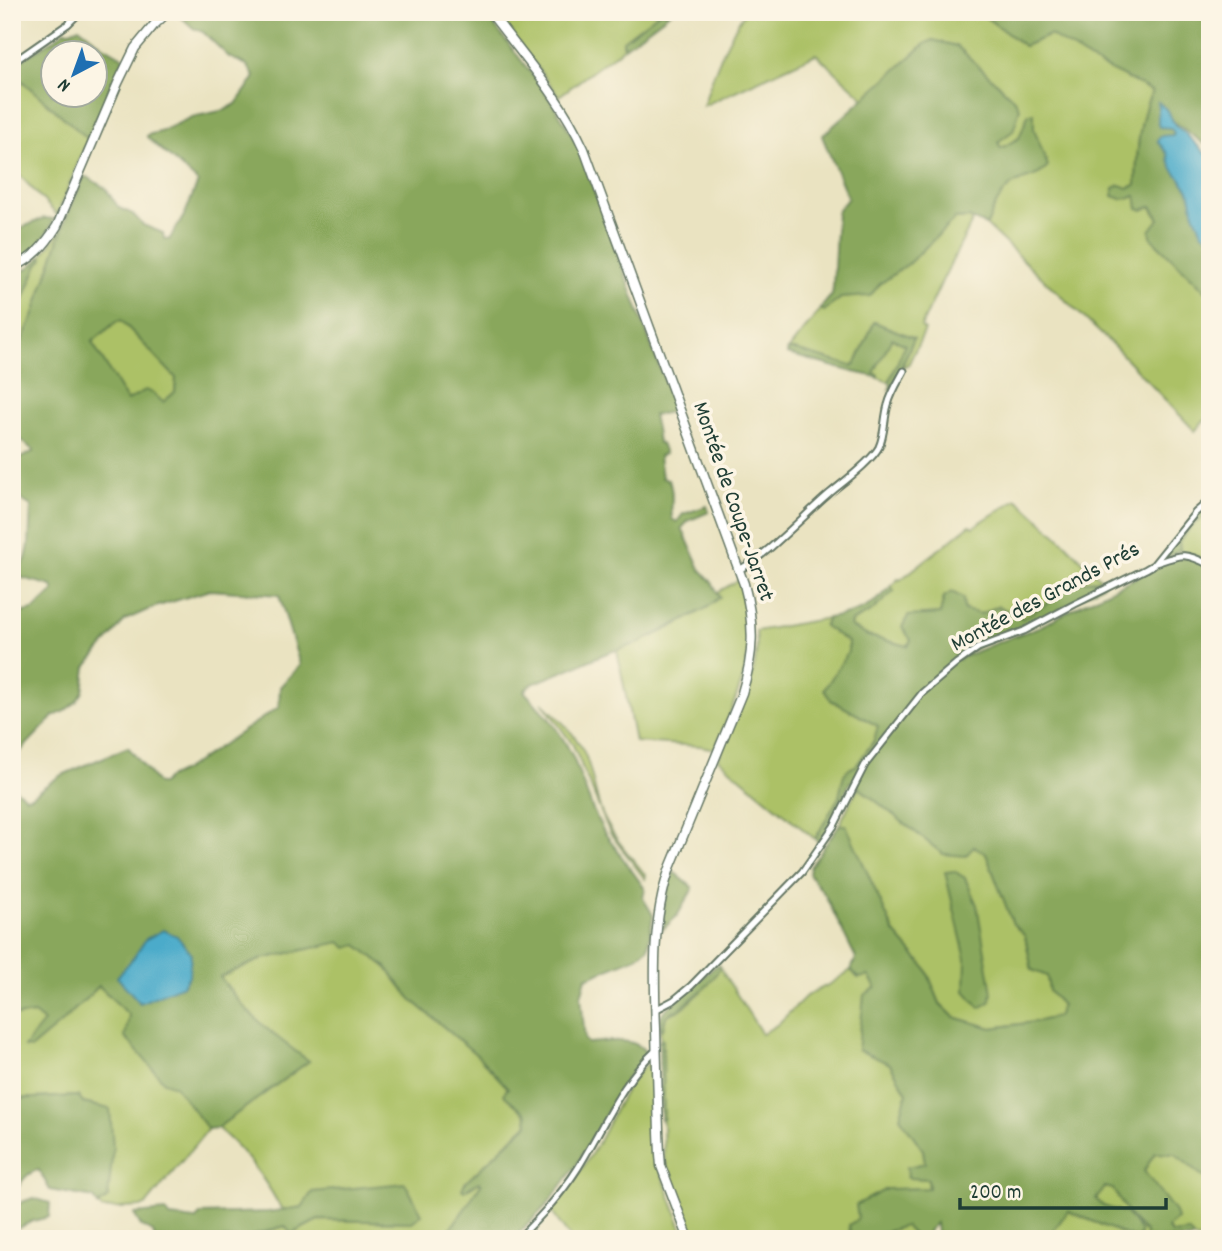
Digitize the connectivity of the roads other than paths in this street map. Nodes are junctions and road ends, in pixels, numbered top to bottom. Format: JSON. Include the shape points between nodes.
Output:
{"nodes":[{"id":1,"x":80,"y":12,"type":"edge"},
{"id":2,"x":168,"y":12,"type":"edge"},
{"id":3,"x":490,"y":12,"type":"edge"},
{"id":4,"x":12,"y":63,"type":"edge"},
{"id":5,"x":12,"y":268,"type":"edge"},
{"id":6,"x":904,"y":371,"type":"dead end"},
{"id":7,"x":1210,"y":500,"type":"edge"},
{"id":8,"x":1153,"y":565,"type":"junction"},
{"id":9,"x":1210,"y":565,"type":"edge"},
{"id":10,"x":739,"y":570,"type":"junction"},
{"id":11,"x":655,"y":1010,"type":"junction"},
{"id":12,"x":656,"y":1049,"type":"junction"},
{"id":13,"x":518,"y":1239,"type":"edge"},
{"id":14,"x":689,"y":1239,"type":"edge"}],
"edges":[{"from":1,"to":4,"type":"street"},
{"from":2,"to":5,"type":"main road","via":[[135,48],[57,226],[34,255]]},
{"from":3,"to":10,"type":"main road","name":"Montée de Coupe-Jarret","via":[[562,107],[584,149]]},
{"from":6,"to":10,"type":"street","via":[[888,402],[877,450]]},
{"from":7,"to":8,"type":"street","name":"Montée des Grands Prés"},
{"from":8,"to":9,"type":"street","via":[[1181,555]]},
{"from":8,"to":11,"type":"street","name":"Montée des Grands Prés","via":[[1024,631],[978,648],[936,680],[865,765],[834,826],[802,872],[691,986]]},
{"from":10,"to":11,"type":"main road","name":"Montée de Coupe-Jarret","via":[[752,619],[750,663],[664,884],[657,922]]},
{"from":11,"to":12,"type":"main road","name":"Montée de Coupe-Jarret"},
{"from":12,"to":13,"type":"street","via":[[629,1079],[565,1187]]},
{"from":12,"to":14,"type":"main road","name":"Montée de Coupe-Jarret","via":[[661,1166]]}]}
